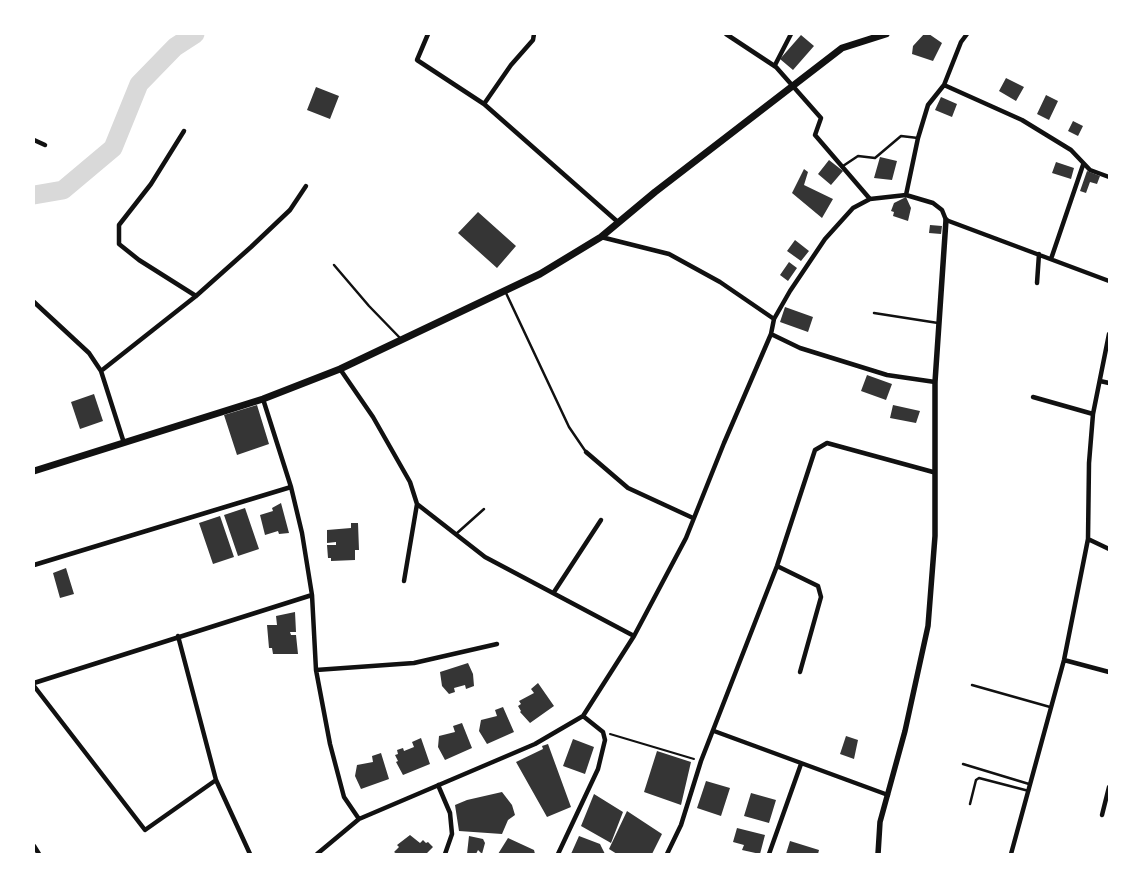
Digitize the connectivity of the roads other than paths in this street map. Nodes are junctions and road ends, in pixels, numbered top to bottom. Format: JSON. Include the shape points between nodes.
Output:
{"nodes":[{"id":1,"x":428,"y":34,"type":"edge"},
{"id":2,"x":534,"y":34,"type":"edge"},
{"id":3,"x":726,"y":34,"type":"edge"},
{"id":4,"x":791,"y":34,"type":"edge"},
{"id":5,"x":886,"y":34,"type":"edge"},
{"id":6,"x":967,"y":34,"type":"edge"},
{"id":7,"x":775,"y":65,"type":"junction"},
{"id":8,"x":944,"y":85,"type":"junction"},
{"id":9,"x":793,"y":87,"type":"junction"},
{"id":10,"x":484,"y":104,"type":"junction"},
{"id":11,"x":184,"y":131,"type":"dead end"},
{"id":12,"x":918,"y":138,"type":"junction"},
{"id":13,"x":34,"y":140,"type":"edge"},
{"id":14,"x":45,"y":145,"type":"dead end"},
{"id":15,"x":1083,"y":164,"type":"junction"},
{"id":16,"x":842,"y":166,"type":"junction"},
{"id":17,"x":1109,"y":177,"type":"edge"},
{"id":18,"x":306,"y":186,"type":"dead end"},
{"id":19,"x":906,"y":195,"type":"junction"},
{"id":20,"x":870,"y":199,"type":"junction"},
{"id":21,"x":946,"y":220,"type":"junction"},
{"id":22,"x":619,"y":223,"type":"junction"},
{"id":23,"x":601,"y":237,"type":"junction"},
{"id":24,"x":1038,"y":254,"type":"junction"},
{"id":25,"x":1051,"y":259,"type":"junction"},
{"id":26,"x":334,"y":265,"type":"dead end"},
{"id":27,"x":1109,"y":281,"type":"edge"},
{"id":28,"x":1037,"y":283,"type":"dead end"},
{"id":29,"x":505,"y":291,"type":"junction"},
{"id":30,"x":196,"y":296,"type":"junction"},
{"id":31,"x":34,"y":302,"type":"edge"},
{"id":32,"x":874,"y":313,"type":"dead end"},
{"id":33,"x":774,"y":319,"type":"junction"},
{"id":34,"x":939,"y":324,"type":"junction"},
{"id":35,"x":771,"y":334,"type":"junction"},
{"id":36,"x":1109,"y":334,"type":"edge"},
{"id":37,"x":402,"y":340,"type":"junction"},
{"id":38,"x":340,"y":368,"type":"junction"},
{"id":39,"x":101,"y":371,"type":"junction"},
{"id":40,"x":1100,"y":381,"type":"junction"},
{"id":41,"x":935,"y":382,"type":"junction"},
{"id":42,"x":1109,"y":383,"type":"edge"},
{"id":43,"x":1033,"y":397,"type":"dead end"},
{"id":44,"x":263,"y":399,"type":"junction"},
{"id":45,"x":1093,"y":414,"type":"junction"},
{"id":46,"x":124,"y":443,"type":"junction"},
{"id":47,"x":586,"y":452,"type":"joint"},
{"id":48,"x":34,"y":471,"type":"edge"},
{"id":49,"x":934,"y":472,"type":"junction"},
{"id":50,"x":291,"y":487,"type":"junction"},
{"id":51,"x":416,"y":504,"type":"junction"},
{"id":52,"x":484,"y":509,"type":"dead end"},
{"id":53,"x":693,"y":518,"type":"junction"},
{"id":54,"x":601,"y":520,"type":"dead end"},
{"id":55,"x":455,"y":535,"type":"junction"},
{"id":56,"x":1088,"y":539,"type":"junction"},
{"id":57,"x":1109,"y":549,"type":"edge"},
{"id":58,"x":34,"y":565,"type":"edge"},
{"id":59,"x":778,"y":566,"type":"junction"},
{"id":60,"x":404,"y":581,"type":"dead end"},
{"id":61,"x":554,"y":592,"type":"junction"},
{"id":62,"x":312,"y":594,"type":"junction"},
{"id":63,"x":178,"y":636,"type":"junction"},
{"id":64,"x":634,"y":636,"type":"junction"},
{"id":65,"x":497,"y":644,"type":"dead end"},
{"id":66,"x":1064,"y":660,"type":"junction"},
{"id":67,"x":316,"y":670,"type":"junction"},
{"id":68,"x":800,"y":672,"type":"dead end"},
{"id":69,"x":1109,"y":672,"type":"edge"},
{"id":70,"x":34,"y":684,"type":"edge"},
{"id":71,"x":972,"y":685,"type":"dead end"},
{"id":72,"x":1051,"y":708,"type":"junction"},
{"id":73,"x":583,"y":716,"type":"junction"},
{"id":74,"x":714,"y":731,"type":"junction"},
{"id":75,"x":801,"y":764,"type":"junction"},
{"id":76,"x":962,"y":764,"type":"dead end"},
{"id":77,"x":216,"y":780,"type":"junction"},
{"id":78,"x":1030,"y":784,"type":"junction"},
{"id":79,"x":438,"y":785,"type":"junction"},
{"id":80,"x":1109,"y":787,"type":"edge"},
{"id":81,"x":1028,"y":791,"type":"junction"},
{"id":82,"x":888,"y":796,"type":"junction"},
{"id":83,"x":970,"y":804,"type":"dead end"},
{"id":84,"x":1102,"y":815,"type":"dead end"},
{"id":85,"x":359,"y":818,"type":"junction"},
{"id":86,"x":34,"y":846,"type":"edge"},
{"id":87,"x":40,"y":854,"type":"edge"},
{"id":88,"x":250,"y":854,"type":"edge"},
{"id":89,"x":317,"y":854,"type":"edge"},
{"id":90,"x":445,"y":854,"type":"edge"},
{"id":91,"x":558,"y":854,"type":"edge"},
{"id":92,"x":667,"y":854,"type":"edge"},
{"id":93,"x":769,"y":854,"type":"edge"},
{"id":94,"x":878,"y":854,"type":"edge"},
{"id":95,"x":1011,"y":854,"type":"edge"}],
"edges":[{"from":1,"to":10,"type":"street","via":[[417,60]]},
{"from":2,"to":10,"type":"street","via":[[534,40],[511,65]]},
{"from":3,"to":7,"type":"street"},
{"from":4,"to":7,"type":"street"},
{"from":5,"to":9,"type":"main road","via":[[842,48]]},
{"from":6,"to":8,"type":"street"},
{"from":7,"to":9,"type":"street"},
{"from":8,"to":12,"type":"street","via":[[928,105]]},
{"from":8,"to":15,"type":"street","via":[[1022,120],[1071,150]]},
{"from":9,"to":16,"type":"street","via":[[821,118],[815,135]]},
{"from":9,"to":22,"type":"main road","via":[[654,192]]},
{"from":10,"to":22,"type":"street"},
{"from":11,"to":30,"type":"street","via":[[151,184],[119,225],[119,244]]},
{"from":12,"to":16,"type":"lane","via":[[901,136],[875,158],[858,156]]},
{"from":12,"to":19,"type":"street"},
{"from":13,"to":14,"type":"street"},
{"from":15,"to":17,"type":"street"},
{"from":15,"to":25,"type":"street"},
{"from":16,"to":20,"type":"street"},
{"from":18,"to":30,"type":"street","via":[[290,210]]},
{"from":19,"to":20,"type":"street"},
{"from":19,"to":21,"type":"street","via":[[933,203],[942,210]]},
{"from":20,"to":33,"type":"street","via":[[853,208],[825,239]]},
{"from":21,"to":24,"type":"street"},
{"from":21,"to":34,"type":"street"},
{"from":22,"to":23,"type":"main road"},
{"from":23,"to":29,"type":"main road"},
{"from":23,"to":33,"type":"street","via":[[668,254],[720,282]]},
{"from":24,"to":25,"type":"street"},
{"from":24,"to":28,"type":"street"},
{"from":25,"to":27,"type":"street"},
{"from":26,"to":37,"type":"lane"},
{"from":29,"to":37,"type":"main road"},
{"from":29,"to":47,"type":"lane","via":[[569,427]]},
{"from":30,"to":39,"type":"street"},
{"from":31,"to":39,"type":"street","via":[[89,353]]},
{"from":32,"to":34,"type":"lane"},
{"from":33,"to":35,"type":"street"},
{"from":34,"to":41,"type":"street"},
{"from":35,"to":41,"type":"street","via":[[800,348],[887,374]]},
{"from":35,"to":53,"type":"street"},
{"from":36,"to":40,"type":"street"},
{"from":37,"to":38,"type":"main road"},
{"from":38,"to":44,"type":"main road"},
{"from":38,"to":51,"type":"street","via":[[410,482]]},
{"from":39,"to":46,"type":"street"},
{"from":40,"to":42,"type":"street"},
{"from":40,"to":45,"type":"street"},
{"from":41,"to":49,"type":"street"},
{"from":43,"to":45,"type":"street"},
{"from":44,"to":46,"type":"main road"},
{"from":44,"to":50,"type":"street"},
{"from":45,"to":56,"type":"street"},
{"from":46,"to":48,"type":"main road"},
{"from":47,"to":53,"type":"street","via":[[628,488]]},
{"from":49,"to":59,"type":"street","via":[[827,443],[821,446],[815,450]]},
{"from":49,"to":82,"type":"street","via":[[935,536],[928,626]]},
{"from":50,"to":58,"type":"street"},
{"from":50,"to":62,"type":"street"},
{"from":51,"to":55,"type":"street"},
{"from":51,"to":60,"type":"street"},
{"from":52,"to":55,"type":"lane"},
{"from":53,"to":64,"type":"street","via":[[668,575]]},
{"from":54,"to":61,"type":"street"},
{"from":55,"to":61,"type":"street","via":[[485,557]]},
{"from":56,"to":57,"type":"street"},
{"from":56,"to":66,"type":"street"},
{"from":59,"to":68,"type":"street","via":[[818,586],[821,597]]},
{"from":59,"to":74,"type":"street"},
{"from":61,"to":64,"type":"street"},
{"from":62,"to":63,"type":"street"},
{"from":62,"to":67,"type":"street"},
{"from":63,"to":70,"type":"street"},
{"from":63,"to":77,"type":"street"},
{"from":64,"to":73,"type":"street"},
{"from":65,"to":67,"type":"street","via":[[414,663]]},
{"from":66,"to":69,"type":"street"},
{"from":66,"to":72,"type":"street"},
{"from":67,"to":85,"type":"street","via":[[344,797]]},
{"from":70,"to":77,"type":"street","via":[[145,830]]},
{"from":71,"to":72,"type":"lane"},
{"from":72,"to":78,"type":"street"},
{"from":73,"to":79,"type":"street","via":[[535,744]]},
{"from":73,"to":91,"type":"street","via":[[603,732],[606,740],[598,769]]},
{"from":74,"to":75,"type":"street"},
{"from":74,"to":92,"type":"street","via":[[681,825]]},
{"from":75,"to":82,"type":"street"},
{"from":75,"to":93,"type":"street"},
{"from":76,"to":78,"type":"lane"},
{"from":77,"to":88,"type":"street"},
{"from":78,"to":81,"type":"street"},
{"from":79,"to":85,"type":"street"},
{"from":79,"to":90,"type":"street","via":[[450,813],[452,834]]},
{"from":80,"to":84,"type":"street"},
{"from":81,"to":83,"type":"lane","via":[[979,778]]},
{"from":81,"to":95,"type":"street"},
{"from":82,"to":94,"type":"street","via":[[880,822]]},
{"from":85,"to":89,"type":"street"},
{"from":86,"to":87,"type":"street"}]}
